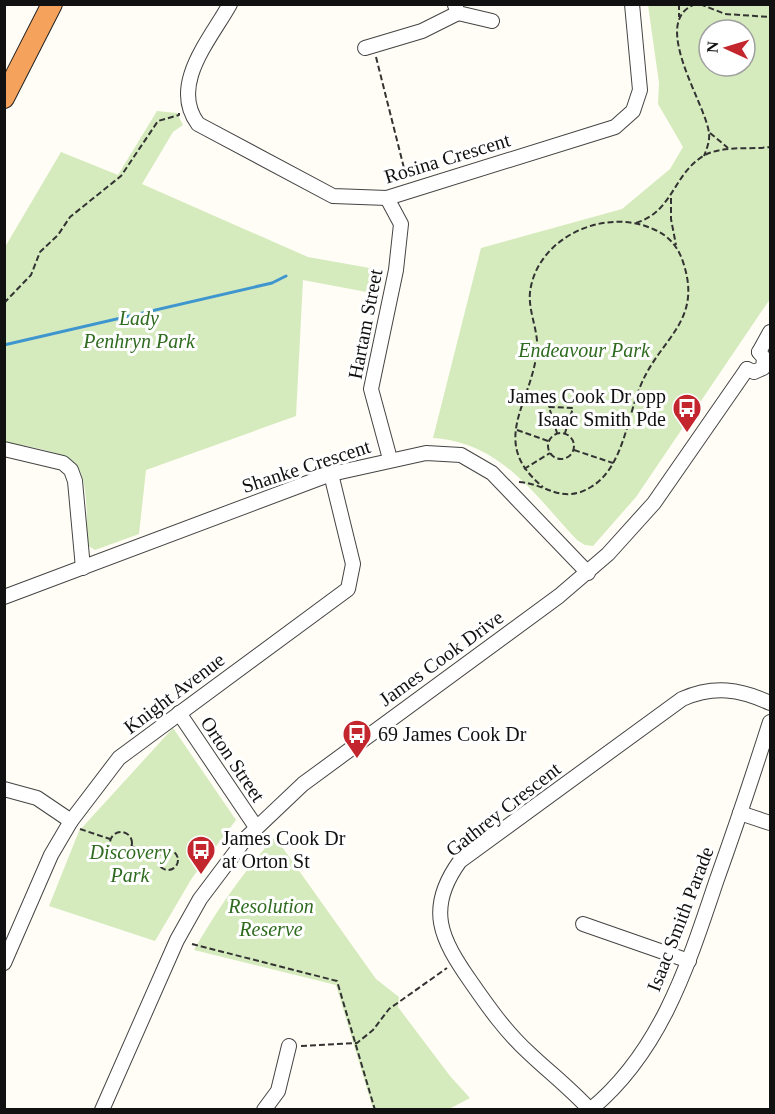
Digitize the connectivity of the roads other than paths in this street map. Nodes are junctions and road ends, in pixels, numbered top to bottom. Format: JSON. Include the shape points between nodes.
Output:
{"nodes":[{"id":1,"x":54,"y":4,"type":"edge"},
{"id":2,"x":231,"y":4,"type":"edge"},
{"id":3,"x":632,"y":4,"type":"edge"},
{"id":4,"x":456,"y":9,"type":"edge"},
{"id":5,"x":492,"y":21,"type":"dead end"},
{"id":6,"x":365,"y":48,"type":"road end"},
{"id":7,"x":4,"y":98,"type":"edge"},
{"id":8,"x":387,"y":198,"type":"junction"},
{"id":9,"x":771,"y":332,"type":"edge"},
{"id":10,"x":759,"y":352,"type":"junction"},
{"id":11,"x":747,"y":369,"type":"junction"},
{"id":12,"x":767,"y":371,"type":"edge"},
{"id":13,"x":4,"y":449,"type":"edge"},
{"id":14,"x":390,"y":459,"type":"junction"},
{"id":15,"x":332,"y":474,"type":"junction"},
{"id":16,"x":83,"y":568,"type":"junction"},
{"id":17,"x":588,"y":573,"type":"junction"},
{"id":18,"x":4,"y":597,"type":"edge"},
{"id":19,"x":771,"y":703,"type":"edge"},
{"id":20,"x":178,"y":713,"type":"junction"},
{"id":21,"x":771,"y":722,"type":"edge"},
{"id":22,"x":4,"y":789,"type":"edge"},
{"id":23,"x":740,"y":813,"type":"junction"},
{"id":24,"x":70,"y":823,"type":"junction"},
{"id":25,"x":771,"y":823,"type":"edge"},
{"id":26,"x":255,"y":827,"type":"junction"},
{"id":27,"x":584,"y":924,"type":"dead end"},
{"id":28,"x":6,"y":957,"type":"edge"},
{"id":29,"x":689,"y":961,"type":"junction"},
{"id":30,"x":289,"y":1046,"type":"road end"},
{"id":31,"x":102,"y":1110,"type":"edge"},
{"id":32,"x":264,"y":1110,"type":"edge"},
{"id":33,"x":590,"y":1110,"type":"edge"}],
"edges":[{"from":1,"to":7,"type":"highway"},
{"from":2,"to":8,"type":"street","name":"Rosina Crescent","via":[[187,83],[192,116],[206,130],[333,196]]},
{"from":3,"to":8,"type":"street","name":"Rosina Crescent","via":[[640,90],[633,111],[615,127]]},
{"from":4,"to":5,"type":"street"},
{"from":4,"to":6,"type":"street","via":[[422,31]]},
{"from":8,"to":14,"type":"street","name":"Hartam Street","via":[[401,224],[396,270],[371,389]]},
{"from":9,"to":10,"type":"street"},
{"from":10,"to":11,"type":"street","via":[[746,357]]},
{"from":10,"to":12,"type":"street"},
{"from":11,"to":12,"type":"street"},
{"from":11,"to":17,"type":"street","name":"James Cook Drive","via":[[654,503]]},
{"from":13,"to":16,"type":"street","via":[[63,463],[71,470]]},
{"from":14,"to":15,"type":"street","name":"Shanke Crescent"},
{"from":14,"to":17,"type":"street","name":"Shanke Crescent","via":[[426,453],[461,455],[492,473]]},
{"from":15,"to":16,"type":"street","name":"Shanke Crescent"},
{"from":15,"to":20,"type":"street","name":"Knight Avenue","via":[[353,564],[348,589]]},
{"from":16,"to":18,"type":"street","name":"Shanke Crescent"},
{"from":17,"to":26,"type":"street","name":"James Cook Drive","via":[[303,784]]},
{"from":19,"to":33,"type":"street","name":"Gathrey Crescent","via":[[729,689],[697,692],[682,699],[460,861],[449,880],[441,914],[445,940],[457,962],[512,1037]]},
{"from":20,"to":24,"type":"street","name":"Knight Avenue","via":[[119,758]]},
{"from":20,"to":26,"type":"street","name":"Orton Street"},
{"from":21,"to":23,"type":"street","name":"Isaac Smith Parade"},
{"from":22,"to":24,"type":"street","via":[[37,798]]},
{"from":23,"to":25,"type":"street"},
{"from":23,"to":29,"type":"street","name":"Isaac Smith Parade"},
{"from":24,"to":28,"type":"street","name":"Knight Avenue","via":[[51,855]]},
{"from":26,"to":31,"type":"street","name":"James Cook Drive","via":[[189,917]]},
{"from":27,"to":29,"type":"street"},
{"from":29,"to":33,"type":"street","name":"Isaac Smith Parade","via":[[644,1053]]},
{"from":30,"to":32,"type":"street","via":[[278,1091]]}]}
